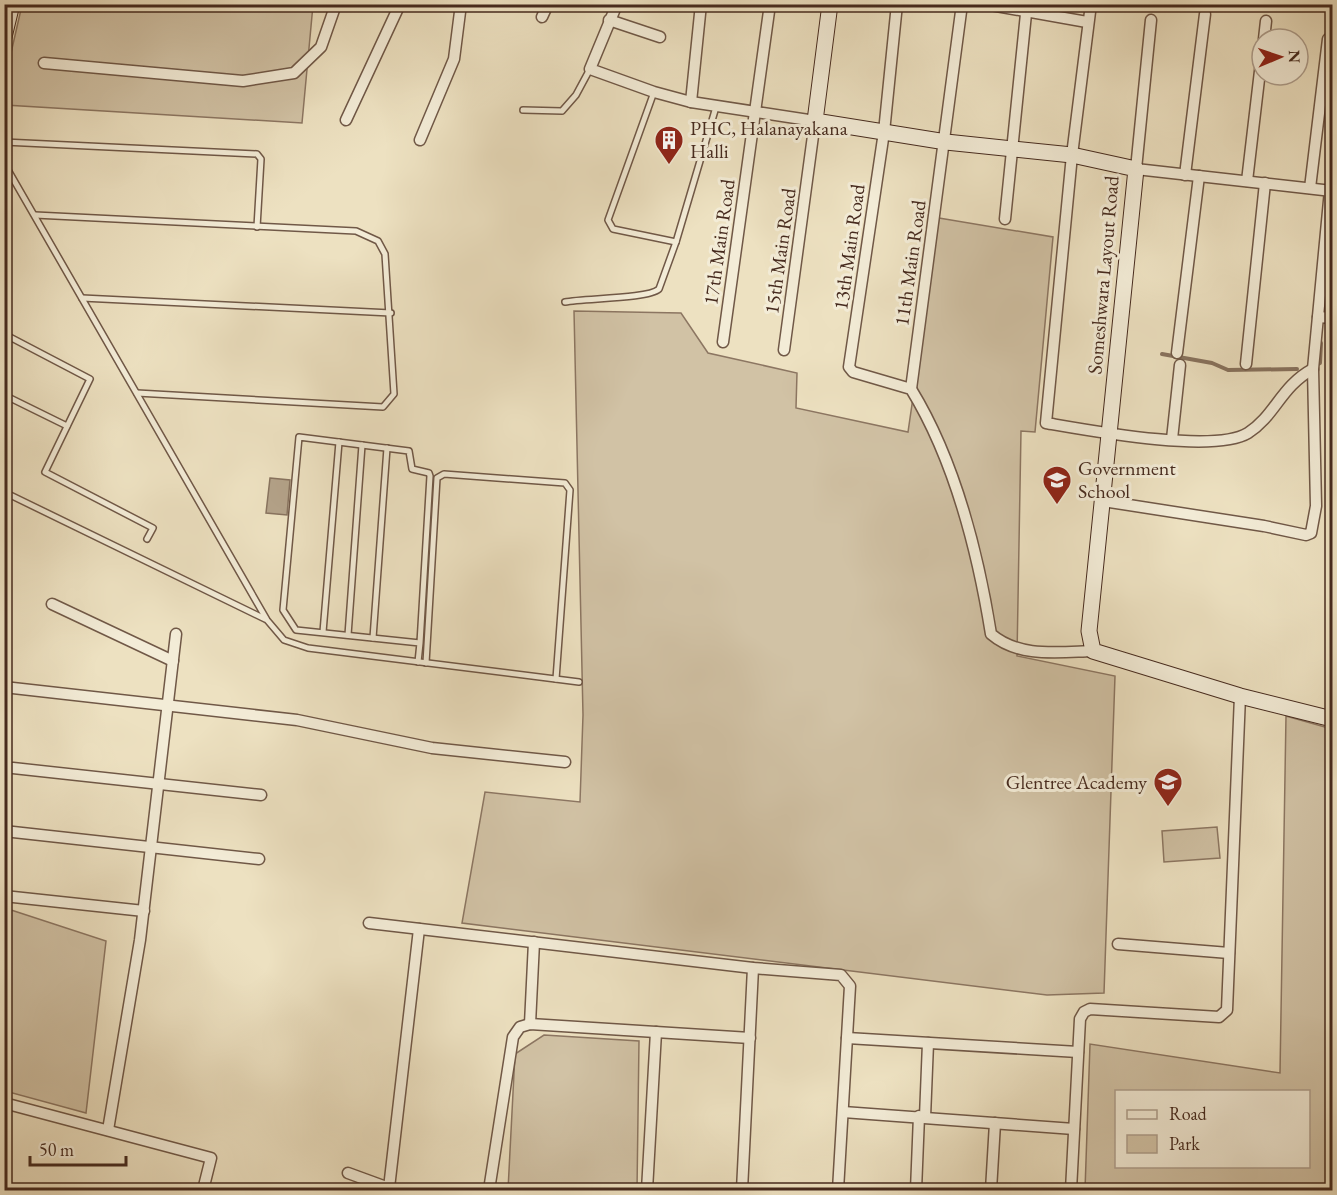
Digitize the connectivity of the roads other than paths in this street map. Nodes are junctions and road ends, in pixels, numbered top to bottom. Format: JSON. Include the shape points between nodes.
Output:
{"nodes":[{"id":1,"x":12,"y":4,"type":"edge"},
{"id":2,"x":336,"y":4,"type":"edge"},
{"id":3,"x":400,"y":4,"type":"edge"},
{"id":4,"x":462,"y":4,"type":"edge"},
{"id":5,"x":548,"y":4,"type":"edge"},
{"id":6,"x":617,"y":4,"type":"edge"},
{"id":7,"x":701,"y":4,"type":"edge"},
{"id":8,"x":770,"y":4,"type":"edge"},
{"id":9,"x":830,"y":4,"type":"edge"},
{"id":10,"x":897,"y":4,"type":"edge"},
{"id":11,"x":962,"y":4,"type":"edge"},
{"id":12,"x":985,"y":4,"type":"edge"},
{"id":13,"x":1091,"y":4,"type":"edge"},
{"id":14,"x":1027,"y":8,"type":"edge"},
{"id":15,"x":1205,"y":14,"type":"dead end"},
{"id":16,"x":542,"y":17,"type":"dead end"},
{"id":17,"x":609,"y":20,"type":"junction"},
{"id":18,"x":1151,"y":20,"type":"dead end"},
{"id":19,"x":1266,"y":21,"type":"dead end"},
{"id":20,"x":1087,"y":22,"type":"junction"},
{"id":21,"x":1265,"y":27,"type":"edge"},
{"id":22,"x":660,"y":36,"type":"dead end"},
{"id":23,"x":4,"y":37,"type":"edge"},
{"id":24,"x":1328,"y":39,"type":"dead end"},
{"id":25,"x":44,"y":63,"type":"dead end"},
{"id":26,"x":590,"y":69,"type":"junction"},
{"id":27,"x":1258,"y":87,"type":"edge"},
{"id":28,"x":654,"y":92,"type":"junction"},
{"id":29,"x":691,"y":102,"type":"junction"},
{"id":30,"x":716,"y":107,"type":"junction"},
{"id":31,"x":523,"y":110,"type":"dead end"},
{"id":32,"x":756,"y":112,"type":"junction"},
{"id":33,"x":346,"y":120,"type":"dead end"},
{"id":34,"x":816,"y":121,"type":"junction"},
{"id":35,"x":884,"y":132,"type":"junction"},
{"id":36,"x":420,"y":140,"type":"dead end"},
{"id":37,"x":4,"y":142,"type":"edge"},
{"id":38,"x":946,"y":142,"type":"junction"},
{"id":39,"x":1012,"y":147,"type":"junction"},
{"id":40,"x":1072,"y":155,"type":"junction"},
{"id":41,"x":4,"y":163,"type":"edge"},
{"id":42,"x":1136,"y":169,"type":"junction"},
{"id":43,"x":1185,"y":175,"type":"junction"},
{"id":44,"x":1199,"y":176,"type":"junction"},
{"id":45,"x":1246,"y":181,"type":"junction"},
{"id":46,"x":1264,"y":183,"type":"junction"},
{"id":47,"x":1310,"y":188,"type":"junction"},
{"id":48,"x":1331,"y":191,"type":"edge"},
{"id":49,"x":35,"y":214,"type":"junction"},
{"id":50,"x":1005,"y":219,"type":"dead end"},
{"id":51,"x":257,"y":227,"type":"junction"},
{"id":52,"x":676,"y":242,"type":"junction"},
{"id":53,"x":82,"y":298,"type":"junction"},
{"id":54,"x":565,"y":302,"type":"dead end"},
{"id":55,"x":390,"y":313,"type":"junction"},
{"id":56,"x":1318,"y":317,"type":"junction"},
{"id":57,"x":1332,"y":318,"type":"edge"},
{"id":58,"x":4,"y":334,"type":"edge"},
{"id":59,"x":723,"y":342,"type":"dead end"},
{"id":60,"x":784,"y":350,"type":"dead end"},
{"id":61,"x":1177,"y":353,"type":"dead end"},
{"id":62,"x":1246,"y":363,"type":"dead end"},
{"id":63,"x":1180,"y":365,"type":"dead end"},
{"id":64,"x":1313,"y":369,"type":"junction"},
{"id":65,"x":911,"y":389,"type":"junction"},
{"id":66,"x":137,"y":393,"type":"junction"},
{"id":67,"x":4,"y":395,"type":"edge"},
{"id":68,"x":66,"y":426,"type":"junction"},
{"id":69,"x":1110,"y":434,"type":"junction"},
{"id":70,"x":1172,"y":440,"type":"junction"},
{"id":71,"x":339,"y":442,"type":"junction"},
{"id":72,"x":362,"y":445,"type":"junction"},
{"id":73,"x":387,"y":448,"type":"junction"},
{"id":74,"x":4,"y":492,"type":"edge"},
{"id":75,"x":1103,"y":501,"type":"junction"},
{"id":76,"x":147,"y":539,"type":"dead end"},
{"id":77,"x":52,"y":604,"type":"dead end"},
{"id":78,"x":267,"y":620,"type":"junction"},
{"id":79,"x":323,"y":632,"type":"junction"},
{"id":80,"x":176,"y":634,"type":"dead end"},
{"id":81,"x":348,"y":635,"type":"junction"},
{"id":82,"x":373,"y":638,"type":"junction"},
{"id":83,"x":420,"y":643,"type":"junction"},
{"id":84,"x":1093,"y":651,"type":"junction"},
{"id":85,"x":173,"y":661,"type":"junction"},
{"id":86,"x":418,"y":662,"type":"junction"},
{"id":87,"x":426,"y":663,"type":"junction"},
{"id":88,"x":556,"y":679,"type":"junction"},
{"id":89,"x":579,"y":682,"type":"dead end"},
{"id":90,"x":4,"y":687,"type":"edge"},
{"id":91,"x":1240,"y":696,"type":"junction"},
{"id":92,"x":168,"y":705,"type":"junction"},
{"id":93,"x":1332,"y":718,"type":"edge"},
{"id":94,"x":565,"y":762,"type":"dead end"},
{"id":95,"x":13,"y":768,"type":"dead end"},
{"id":96,"x":158,"y":785,"type":"junction"},
{"id":97,"x":261,"y":795,"type":"dead end"},
{"id":98,"x":4,"y":831,"type":"edge"},
{"id":99,"x":151,"y":847,"type":"junction"},
{"id":100,"x":260,"y":859,"type":"dead end"},
{"id":101,"x":4,"y":896,"type":"edge"},
{"id":102,"x":144,"y":911,"type":"junction"},
{"id":103,"x":369,"y":923,"type":"dead end"},
{"id":104,"x":418,"y":929,"type":"junction"},
{"id":105,"x":534,"y":942,"type":"junction"},
{"id":106,"x":1118,"y":944,"type":"dead end"},
{"id":107,"x":1229,"y":953,"type":"junction"},
{"id":108,"x":753,"y":968,"type":"junction"},
{"id":109,"x":530,"y":1024,"type":"junction"},
{"id":110,"x":656,"y":1032,"type":"junction"},
{"id":111,"x":750,"y":1038,"type":"junction"},
{"id":112,"x":847,"y":1038,"type":"junction"},
{"id":113,"x":928,"y":1043,"type":"junction"},
{"id":114,"x":1078,"y":1052,"type":"junction"},
{"id":115,"x":4,"y":1103,"type":"edge"},
{"id":116,"x":843,"y":1112,"type":"junction"},
{"id":117,"x":922,"y":1117,"type":"junction"},
{"id":118,"x":995,"y":1123,"type":"junction"},
{"id":119,"x":108,"y":1130,"type":"junction"},
{"id":120,"x":1074,"y":1130,"type":"junction"},
{"id":121,"x":348,"y":1173,"type":"dead end"},
{"id":122,"x":393,"y":1189,"type":"edge"},
{"id":123,"x":203,"y":1191,"type":"edge"},
{"id":124,"x":489,"y":1191,"type":"edge"},
{"id":125,"x":647,"y":1191,"type":"edge"},
{"id":126,"x":742,"y":1191,"type":"edge"},
{"id":127,"x":838,"y":1191,"type":"edge"},
{"id":128,"x":916,"y":1191,"type":"edge"},
{"id":129,"x":991,"y":1191,"type":"edge"},
{"id":130,"x":1071,"y":1191,"type":"edge"}],
"edges":[{"from":1,"to":23,"type":"street"},
{"from":2,"to":25,"type":"street","via":[[321,47],[294,72],[243,81]]},
{"from":3,"to":33,"type":"street"},
{"from":4,"to":36,"type":"street","via":[[454,59]]},
{"from":5,"to":16,"type":"street"},
{"from":6,"to":17,"type":"street"},
{"from":7,"to":29,"type":"street"},
{"from":8,"to":32,"type":"street","name":"17th Main Road"},
{"from":9,"to":34,"type":"street"},
{"from":10,"to":35,"type":"street","name":"13th Main Road"},
{"from":11,"to":38,"type":"street","name":"11th Main Road"},
{"from":12,"to":14,"type":"street"},
{"from":13,"to":20,"type":"street"},
{"from":14,"to":20,"type":"street"},
{"from":14,"to":39,"type":"street"},
{"from":15,"to":43,"type":"street"},
{"from":17,"to":22,"type":"street"},
{"from":17,"to":26,"type":"street"},
{"from":18,"to":42,"type":"street"},
{"from":19,"to":21,"type":"street"},
{"from":20,"to":40,"type":"street"},
{"from":24,"to":47,"type":"street"},
{"from":26,"to":28,"type":"street","name":"Someshwara Layout Road"},
{"from":26,"to":31,"type":"lane","via":[[562,111]]},
{"from":27,"to":45,"type":"street"},
{"from":28,"to":29,"type":"street","name":"Someshwara Layout Road"},
{"from":28,"to":52,"type":"lane","via":[[608,220],[612,229]]},
{"from":29,"to":30,"type":"street","name":"Someshwara Layout Road"},
{"from":30,"to":32,"type":"street","name":"Someshwara Layout Road"},
{"from":30,"to":52,"type":"lane"},
{"from":32,"to":34,"type":"street","name":"Someshwara Layout Road"},
{"from":32,"to":59,"type":"street","name":"17th Main Road"},
{"from":34,"to":35,"type":"street","name":"Someshwara Layout Road"},
{"from":34,"to":60,"type":"street","name":"15th Main Road"},
{"from":35,"to":38,"type":"street","name":"Someshwara Layout Road"},
{"from":35,"to":65,"type":"street","name":"13th Main Road","via":[[849,367],[853,372]]},
{"from":37,"to":51,"type":"lane","via":[[256,154],[261,159]]},
{"from":38,"to":39,"type":"street","name":"Someshwara Layout Road"},
{"from":38,"to":65,"type":"street","name":"11th Main Road"},
{"from":39,"to":40,"type":"street","name":"Someshwara Layout Road"},
{"from":39,"to":50,"type":"street"},
{"from":40,"to":42,"type":"street","name":"Someshwara Layout Road"},
{"from":40,"to":69,"type":"street","via":[[1046,423]]},
{"from":41,"to":49,"type":"lane"},
{"from":42,"to":43,"type":"street"},
{"from":42,"to":69,"type":"street","name":"Someshwara Layout Road"},
{"from":43,"to":44,"type":"street"},
{"from":44,"to":45,"type":"street"},
{"from":44,"to":61,"type":"street"},
{"from":45,"to":46,"type":"street"},
{"from":46,"to":47,"type":"street"},
{"from":46,"to":62,"type":"street"},
{"from":47,"to":48,"type":"street"},
{"from":48,"to":56,"type":"street"},
{"from":49,"to":51,"type":"lane"},
{"from":49,"to":53,"type":"lane"},
{"from":51,"to":55,"type":"lane","via":[[356,231],[378,240],[385,254]]},
{"from":52,"to":54,"type":"lane","via":[[654,293]]},
{"from":53,"to":55,"type":"lane"},
{"from":53,"to":66,"type":"lane"},
{"from":55,"to":66,"type":"lane","via":[[394,394],[383,407]]},
{"from":56,"to":57,"type":"street"},
{"from":56,"to":64,"type":"street"},
{"from":58,"to":68,"type":"lane","via":[[90,379]]},
{"from":63,"to":70,"type":"street"},
{"from":64,"to":70,"type":"street","via":[[1290,384],[1248,433],[1234,439]]},
{"from":64,"to":75,"type":"street","via":[[1316,507],[1311,533],[1306,536]]},
{"from":65,"to":84,"type":"street","via":[[927,415],[971,536],[991,634],[1014,648],[1039,652]]},
{"from":66,"to":78,"type":"lane"},
{"from":67,"to":68,"type":"lane"},
{"from":68,"to":76,"type":"lane","via":[[45,472],[153,528]]},
{"from":69,"to":70,"type":"street"},
{"from":69,"to":75,"type":"street","name":"Someshwara Layout Road"},
{"from":71,"to":72,"type":"lane"},
{"from":71,"to":79,"type":"lane"},
{"from":71,"to":79,"type":"lane","via":[[298,437],[282,606],[296,630]]},
{"from":72,"to":73,"type":"lane"},
{"from":72,"to":81,"type":"lane"},
{"from":73,"to":82,"type":"lane"},
{"from":73,"to":83,"type":"lane","via":[[410,451],[412,469],[427,471],[430,476]]},
{"from":74,"to":78,"type":"lane"},
{"from":75,"to":84,"type":"street","name":"Someshwara Layout Road","via":[[1089,631]]},
{"from":77,"to":85,"type":"street"},
{"from":78,"to":86,"type":"lane","via":[[284,640],[298,646]]},
{"from":79,"to":81,"type":"lane"},
{"from":80,"to":85,"type":"street"},
{"from":81,"to":82,"type":"lane"},
{"from":82,"to":83,"type":"lane"},
{"from":83,"to":86,"type":"lane"},
{"from":84,"to":91,"type":"street"},
{"from":85,"to":92,"type":"street"},
{"from":86,"to":87,"type":"lane"},
{"from":87,"to":88,"type":"lane"},
{"from":87,"to":88,"type":"lane","via":[[437,478],[444,474],[565,483],[570,490]]},
{"from":88,"to":89,"type":"lane"},
{"from":90,"to":92,"type":"street"},
{"from":91,"to":93,"type":"street"},
{"from":91,"to":107,"type":"street"},
{"from":92,"to":94,"type":"street","via":[[297,720],[432,748]]},
{"from":92,"to":96,"type":"street"},
{"from":95,"to":96,"type":"street"},
{"from":96,"to":97,"type":"street"},
{"from":96,"to":99,"type":"street"},
{"from":98,"to":99,"type":"street"},
{"from":99,"to":100,"type":"street"},
{"from":99,"to":102,"type":"street"},
{"from":101,"to":102,"type":"street"},
{"from":102,"to":119,"type":"street"},
{"from":103,"to":104,"type":"street"},
{"from":104,"to":105,"type":"street"},
{"from":104,"to":122,"type":"street"},
{"from":105,"to":108,"type":"street"},
{"from":105,"to":109,"type":"street"},
{"from":106,"to":107,"type":"street"},
{"from":107,"to":114,"type":"street","via":[[1224,1015],[1090,1009],[1080,1019]]},
{"from":108,"to":111,"type":"street"},
{"from":108,"to":112,"type":"street","via":[[841,975],[850,986]]},
{"from":109,"to":110,"type":"street"},
{"from":109,"to":124,"type":"street","via":[[520,1027],[513,1037]]},
{"from":110,"to":111,"type":"street"},
{"from":110,"to":125,"type":"street"},
{"from":111,"to":126,"type":"street"},
{"from":112,"to":113,"type":"street"},
{"from":112,"to":116,"type":"street"},
{"from":113,"to":114,"type":"street"},
{"from":113,"to":117,"type":"street"},
{"from":114,"to":120,"type":"street"},
{"from":115,"to":119,"type":"street"},
{"from":116,"to":117,"type":"street"},
{"from":116,"to":127,"type":"street"},
{"from":117,"to":118,"type":"street"},
{"from":117,"to":128,"type":"street"},
{"from":118,"to":120,"type":"street"},
{"from":118,"to":129,"type":"street"},
{"from":119,"to":123,"type":"street","via":[[211,1158]]},
{"from":120,"to":130,"type":"street"},
{"from":121,"to":122,"type":"street"}]}
